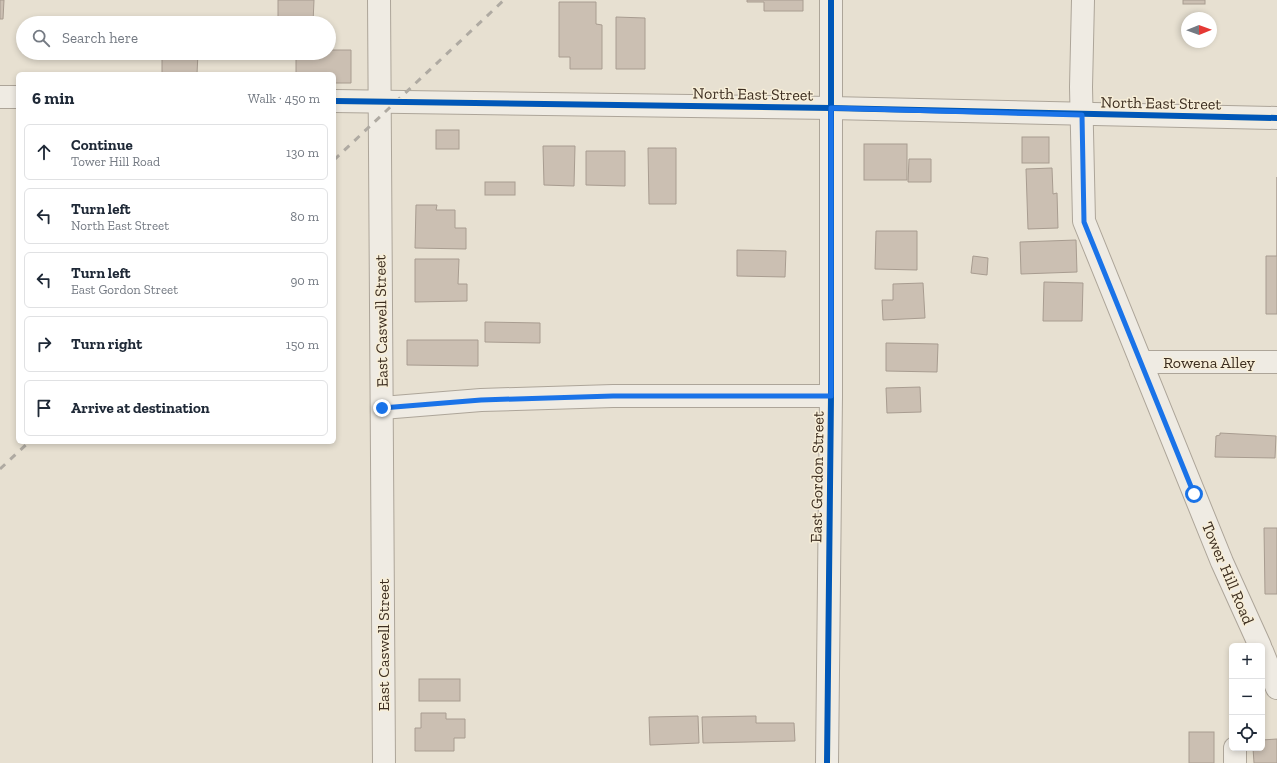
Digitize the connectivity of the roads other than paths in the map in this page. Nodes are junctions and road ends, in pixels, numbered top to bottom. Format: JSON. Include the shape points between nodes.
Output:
{"nodes":[{"id":1,"x":379,"y":0,"type":"edge"},
{"id":2,"x":831,"y":0,"type":"edge"},
{"id":3,"x":1083,"y":0,"type":"edge"},
{"id":4,"x":0,"y":97,"type":"edge"},
{"id":5,"x":16,"y":97,"type":"edge"},
{"id":6,"x":336,"y":101,"type":"edge"},
{"id":7,"x":388,"y":101,"type":"junction"},
{"id":8,"x":831,"y":108,"type":"junction"},
{"id":9,"x":1082,"y":115,"type":"junction"},
{"id":10,"x":1277,"y":118,"type":"edge"},
{"id":11,"x":1141,"y":362,"type":"junction"},
{"id":12,"x":1277,"y":362,"type":"edge"},
{"id":13,"x":831,"y":396,"type":"junction"},
{"id":14,"x":382,"y":408,"type":"junction"},
{"id":15,"x":1257,"y":643,"type":"edge"},
{"id":16,"x":1265,"y":662,"type":"edge"},
{"id":17,"x":1277,"y":688,"type":"edge"},
{"id":18,"x":1235,"y":751,"type":"edge"},
{"id":19,"x":384,"y":763,"type":"edge"},
{"id":20,"x":827,"y":763,"type":"edge"},
{"id":21,"x":1235,"y":763,"type":"edge"}],
"edges":[{"from":1,"to":7,"type":"street","name":"East Caswell Street"},
{"from":2,"to":8,"type":"street","name":"East Gordon Street"},
{"from":3,"to":9,"type":"street","name":"Tower Hill Road"},
{"from":4,"to":5,"type":"street"},
{"from":6,"to":7,"type":"street","name":"North East Street"},
{"from":7,"to":8,"type":"street","name":"North East Street"},
{"from":7,"to":14,"type":"street","name":"East Caswell Street"},
{"from":8,"to":9,"type":"street","name":"North East Street"},
{"from":8,"to":13,"type":"street","name":"East Gordon Street"},
{"from":9,"to":10,"type":"street","name":"North East Street"},
{"from":9,"to":11,"type":"street","name":"Tower Hill Road","via":[[1084,222]]},
{"from":11,"to":12,"type":"street","name":"Rowena Alley"},
{"from":11,"to":15,"type":"street","name":"Tower Hill Road"},
{"from":13,"to":14,"type":"street","via":[[606,396],[481,400]]},
{"from":13,"to":20,"type":"street","name":"East Gordon Street"},
{"from":14,"to":19,"type":"street","name":"East Caswell Street"},
{"from":16,"to":17,"type":"street","name":"Tower Hill Road"},
{"from":18,"to":21,"type":"street"}]}
